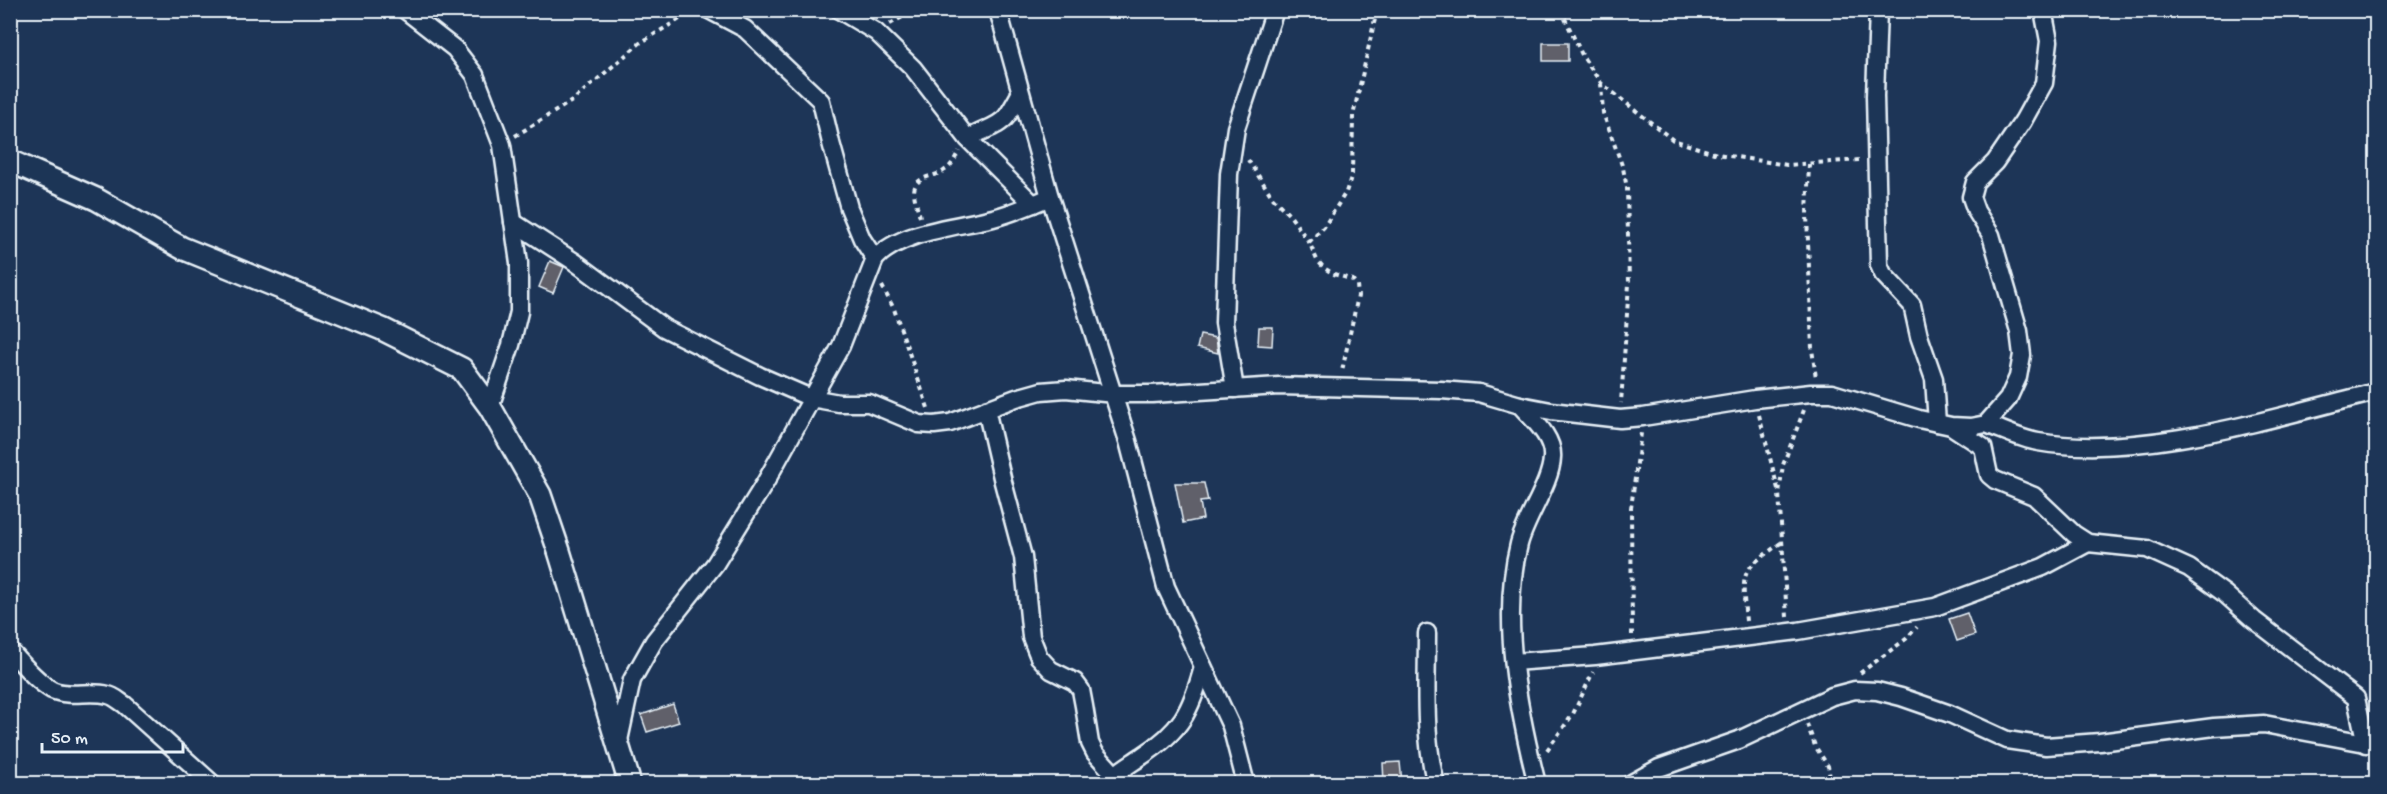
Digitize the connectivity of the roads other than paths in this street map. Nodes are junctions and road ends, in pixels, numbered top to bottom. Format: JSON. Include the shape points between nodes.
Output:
{"nodes":[{"id":1,"x":405,"y":10,"type":"edge"},
{"id":2,"x":742,"y":10,"type":"edge"},
{"id":3,"x":839,"y":10,"type":"edge"},
{"id":4,"x":998,"y":10,"type":"edge"},
{"id":5,"x":1275,"y":10,"type":"edge"},
{"id":6,"x":1878,"y":10,"type":"edge"},
{"id":7,"x":2043,"y":10,"type":"edge"},
{"id":8,"x":713,"y":13,"type":"edge"},
{"id":9,"x":1020,"y":94,"type":"junction"},
{"id":10,"x":970,"y":141,"type":"junction"},
{"id":11,"x":10,"y":161,"type":"edge"},
{"id":12,"x":1050,"y":197,"type":"junction"},
{"id":13,"x":1033,"y":204,"type":"junction"},
{"id":14,"x":513,"y":222,"type":"junction"},
{"id":15,"x":874,"y":263,"type":"junction"},
{"id":16,"x":1235,"y":389,"type":"junction"},
{"id":17,"x":2376,"y":392,"type":"edge"},
{"id":18,"x":1114,"y":393,"type":"junction"},
{"id":19,"x":811,"y":399,"type":"junction"},
{"id":20,"x":1520,"y":405,"type":"junction"},
{"id":21,"x":490,"y":407,"type":"junction"},
{"id":22,"x":986,"y":409,"type":"junction"},
{"id":23,"x":1944,"y":424,"type":"junction"},
{"id":24,"x":1986,"y":424,"type":"junction"},
{"id":25,"x":2088,"y":543,"type":"junction"},
{"id":26,"x":1427,"y":633,"type":"dead end"},
{"id":27,"x":10,"y":651,"type":"edge"},
{"id":28,"x":1514,"y":662,"type":"junction"},
{"id":29,"x":1203,"y":667,"type":"junction"},
{"id":30,"x":2372,"y":744,"type":"edge"},
{"id":31,"x":618,"y":747,"type":"junction"},
{"id":32,"x":1109,"y":778,"type":"edge"},
{"id":33,"x":213,"y":783,"type":"edge"},
{"id":34,"x":630,"y":783,"type":"edge"},
{"id":35,"x":1246,"y":783,"type":"edge"},
{"id":36,"x":1436,"y":783,"type":"edge"},
{"id":37,"x":1537,"y":783,"type":"edge"},
{"id":38,"x":1630,"y":783,"type":"edge"}],
"edges":[{"from":1,"to":14,"type":"street","via":[[455,49],[475,75],[502,145]]},
{"from":2,"to":8,"type":"street"},
{"from":3,"to":10,"type":"street","via":[[876,32],[913,68]]},
{"from":4,"to":9,"type":"street"},
{"from":5,"to":16,"type":"street","via":[[1236,128],[1229,174],[1224,323]]},
{"from":6,"to":23,"type":"street","via":[[1875,96],[1879,265],[1912,305]]},
{"from":7,"to":24,"type":"street","via":[[2049,41],[2044,83],[1995,162],[1975,182],[1971,197],[1991,235],[2019,331],[2022,356],[2008,399]]},
{"from":8,"to":15,"type":"street","via":[[746,29],[821,101],[849,208]]},
{"from":9,"to":10,"type":"street","via":[[1007,117]]},
{"from":9,"to":12,"type":"street"},
{"from":10,"to":13,"type":"street"},
{"from":11,"to":21,"type":"street","via":[[96,199],[182,248],[432,353],[462,369]]},
{"from":12,"to":13,"type":"street"},
{"from":12,"to":18,"type":"street"},
{"from":13,"to":15,"type":"street","via":[[894,244],[883,250]]},
{"from":14,"to":19,"type":"street","via":[[664,328]]},
{"from":14,"to":21,"type":"street","via":[[519,263],[519,312]]},
{"from":15,"to":19,"type":"street","via":[[841,346]]},
{"from":16,"to":18,"type":"street"},
{"from":16,"to":20,"type":"street","via":[[1279,386],[1441,390],[1479,393]]},
{"from":17,"to":24,"type":"street","via":[[2173,440],[2095,446],[2037,441]]},
{"from":18,"to":22,"type":"street","via":[[1066,388],[1041,391]]},
{"from":18,"to":29,"type":"street","via":[[1166,587]]},
{"from":19,"to":22,"type":"street","via":[[869,404],[919,424],[934,425]]},
{"from":19,"to":31,"type":"street","via":[[715,564],[654,641],[632,680]]},
{"from":20,"to":23,"type":"street","via":[[1620,419],[1755,399],[1832,393]]},
{"from":20,"to":28,"type":"street","via":[[1540,428],[1552,458],[1530,512],[1514,572]]},
{"from":21,"to":31,"type":"street","via":[[540,495]]},
{"from":22,"to":32,"type":"street","via":[[1023,557],[1032,636],[1039,657],[1051,670],[1075,682],[1083,698],[1090,743]]},
{"from":23,"to":24,"type":"street"},
{"from":23,"to":25,"type":"street","via":[[1983,447],[1989,475],[1995,480],[2034,496]]},
{"from":25,"to":28,"type":"street","via":[[2043,567],[1935,607],[1788,632]]},
{"from":25,"to":30,"type":"street","via":[[2147,549],[2189,568],[2356,698]]},
{"from":26,"to":36,"type":"street","via":[[1427,712]]},
{"from":27,"to":33,"type":"street","via":[[53,690],[110,695],[124,704]]},
{"from":28,"to":37,"type":"street","via":[[1517,697]]},
{"from":29,"to":32,"type":"street","via":[[1195,699],[1182,721],[1161,744]]},
{"from":29,"to":35,"type":"street","via":[[1231,726]]},
{"from":30,"to":38,"type":"street","via":[[2264,724],[2046,746],[2007,740],[1901,697],[1855,690],[1832,696],[1739,740],[1659,768]]},
{"from":31,"to":34,"type":"street"}]}
